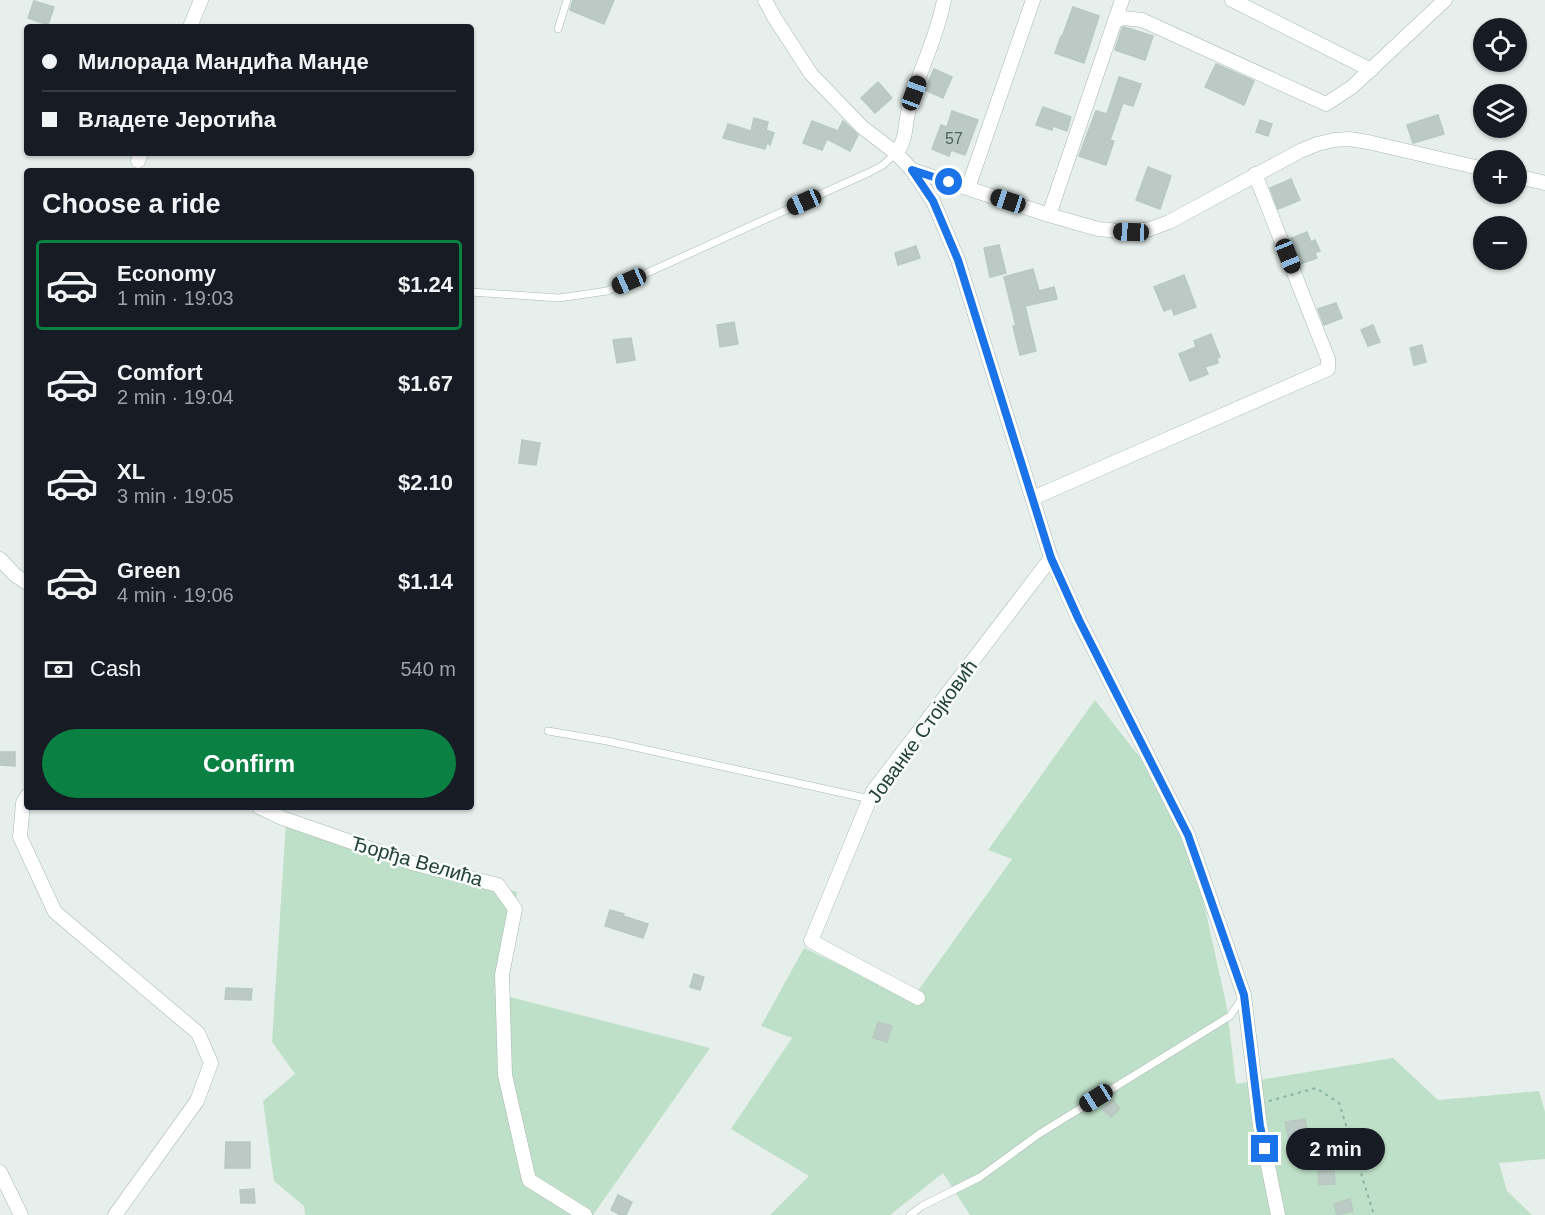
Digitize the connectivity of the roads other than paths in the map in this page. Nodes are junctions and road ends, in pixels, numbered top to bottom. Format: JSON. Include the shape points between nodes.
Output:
{"nodes":[{"id":1,"x":201,"y":0,"type":"edge"},
{"id":2,"x":567,"y":0,"type":"edge"},
{"id":3,"x":765,"y":0,"type":"edge"},
{"id":4,"x":944,"y":0,"type":"edge"},
{"id":5,"x":1033,"y":0,"type":"edge"},
{"id":6,"x":1122,"y":0,"type":"edge"},
{"id":7,"x":1232,"y":0,"type":"edge"},
{"id":8,"x":1445,"y":0,"type":"edge"},
{"id":9,"x":1115,"y":21,"type":"junction"},
{"id":10,"x":191,"y":24,"type":"edge"},
{"id":11,"x":558,"y":29,"type":"dead end"},
{"id":12,"x":1371,"y":70,"type":"junction"},
{"id":13,"x":896,"y":153,"type":"junction"},
{"id":14,"x":1473,"y":166,"type":"edge"},
{"id":15,"x":912,"y":170,"type":"junction"},
{"id":16,"x":1255,"y":174,"type":"junction"},
{"id":17,"x":1527,"y":179,"type":"edge"},
{"id":18,"x":1545,"y":183,"type":"edge"},
{"id":19,"x":968,"y":188,"type":"junction"},
{"id":20,"x":1049,"y":214,"type":"junction"},
{"id":21,"x":474,"y":292,"type":"edge"},
{"id":22,"x":1033,"y":498,"type":"junction"},
{"id":23,"x":1051,"y":558,"type":"junction"},
{"id":24,"x":0,"y":560,"type":"edge"},
{"id":25,"x":24,"y":581,"type":"edge"},
{"id":26,"x":548,"y":731,"type":"dead end"},
{"id":27,"x":870,"y":799,"type":"junction"},
{"id":28,"x":24,"y":800,"type":"edge"},
{"id":29,"x":265,"y":810,"type":"edge"},
{"id":30,"x":1244,"y":995,"type":"junction"},
{"id":31,"x":918,"y":998,"type":"dead end"},
{"id":32,"x":0,"y":1172,"type":"edge"},
{"id":33,"x":21,"y":1215,"type":"edge"},
{"id":34,"x":114,"y":1215,"type":"edge"},
{"id":35,"x":585,"y":1215,"type":"edge"},
{"id":36,"x":910,"y":1215,"type":"edge"},
{"id":37,"x":1278,"y":1215,"type":"edge"}],
"edges":[{"from":1,"to":10,"type":"street"},
{"from":2,"to":11,"type":"lane"},
{"from":3,"to":13,"type":"street","via":[[811,74],[862,127]]},
{"from":4,"to":13,"type":"street","via":[[941,20]]},
{"from":5,"to":19,"type":"street"},
{"from":6,"to":9,"type":"street"},
{"from":7,"to":12,"type":"street"},
{"from":8,"to":12,"type":"street"},
{"from":9,"to":12,"type":"street","via":[[1142,20],[1326,104]]},
{"from":9,"to":20,"type":"street"},
{"from":13,"to":15,"type":"street"},
{"from":13,"to":21,"type":"lane","via":[[870,172],[608,291],[559,298]]},
{"from":14,"to":16,"type":"street","via":[[1348,139],[1317,144]]},
{"from":15,"to":19,"type":"street"},
{"from":15,"to":22,"type":"street","via":[[933,201],[958,260]]},
{"from":16,"to":20,"type":"street","via":[[1150,229],[1114,232]]},
{"from":16,"to":22,"type":"street","via":[[1328,359],[1328,369]]},
{"from":17,"to":18,"type":"street"},
{"from":19,"to":20,"type":"street"},
{"from":22,"to":23,"type":"street"},
{"from":23,"to":27,"type":"street","name":"Јованке Стојковић"},
{"from":23,"to":30,"type":"street","via":[[1188,835]]},
{"from":24,"to":25,"type":"street"},
{"from":26,"to":27,"type":"lane"},
{"from":27,"to":31,"type":"street","name":"Јованке Стојковић","via":[[812,941]]},
{"from":28,"to":34,"type":"street","via":[[20,837],[55,912],[198,1033],[211,1063],[197,1101]]},
{"from":29,"to":35,"type":"street","name":"Ђорђа Велића","via":[[412,863],[498,885],[516,909],[502,975],[505,1075],[529,1180]]},
{"from":30,"to":36,"type":"lane","via":[[1230,1016],[1039,1134],[980,1177]]},
{"from":30,"to":37,"type":"street","via":[[1260,1126]]},
{"from":32,"to":33,"type":"street"}]}
